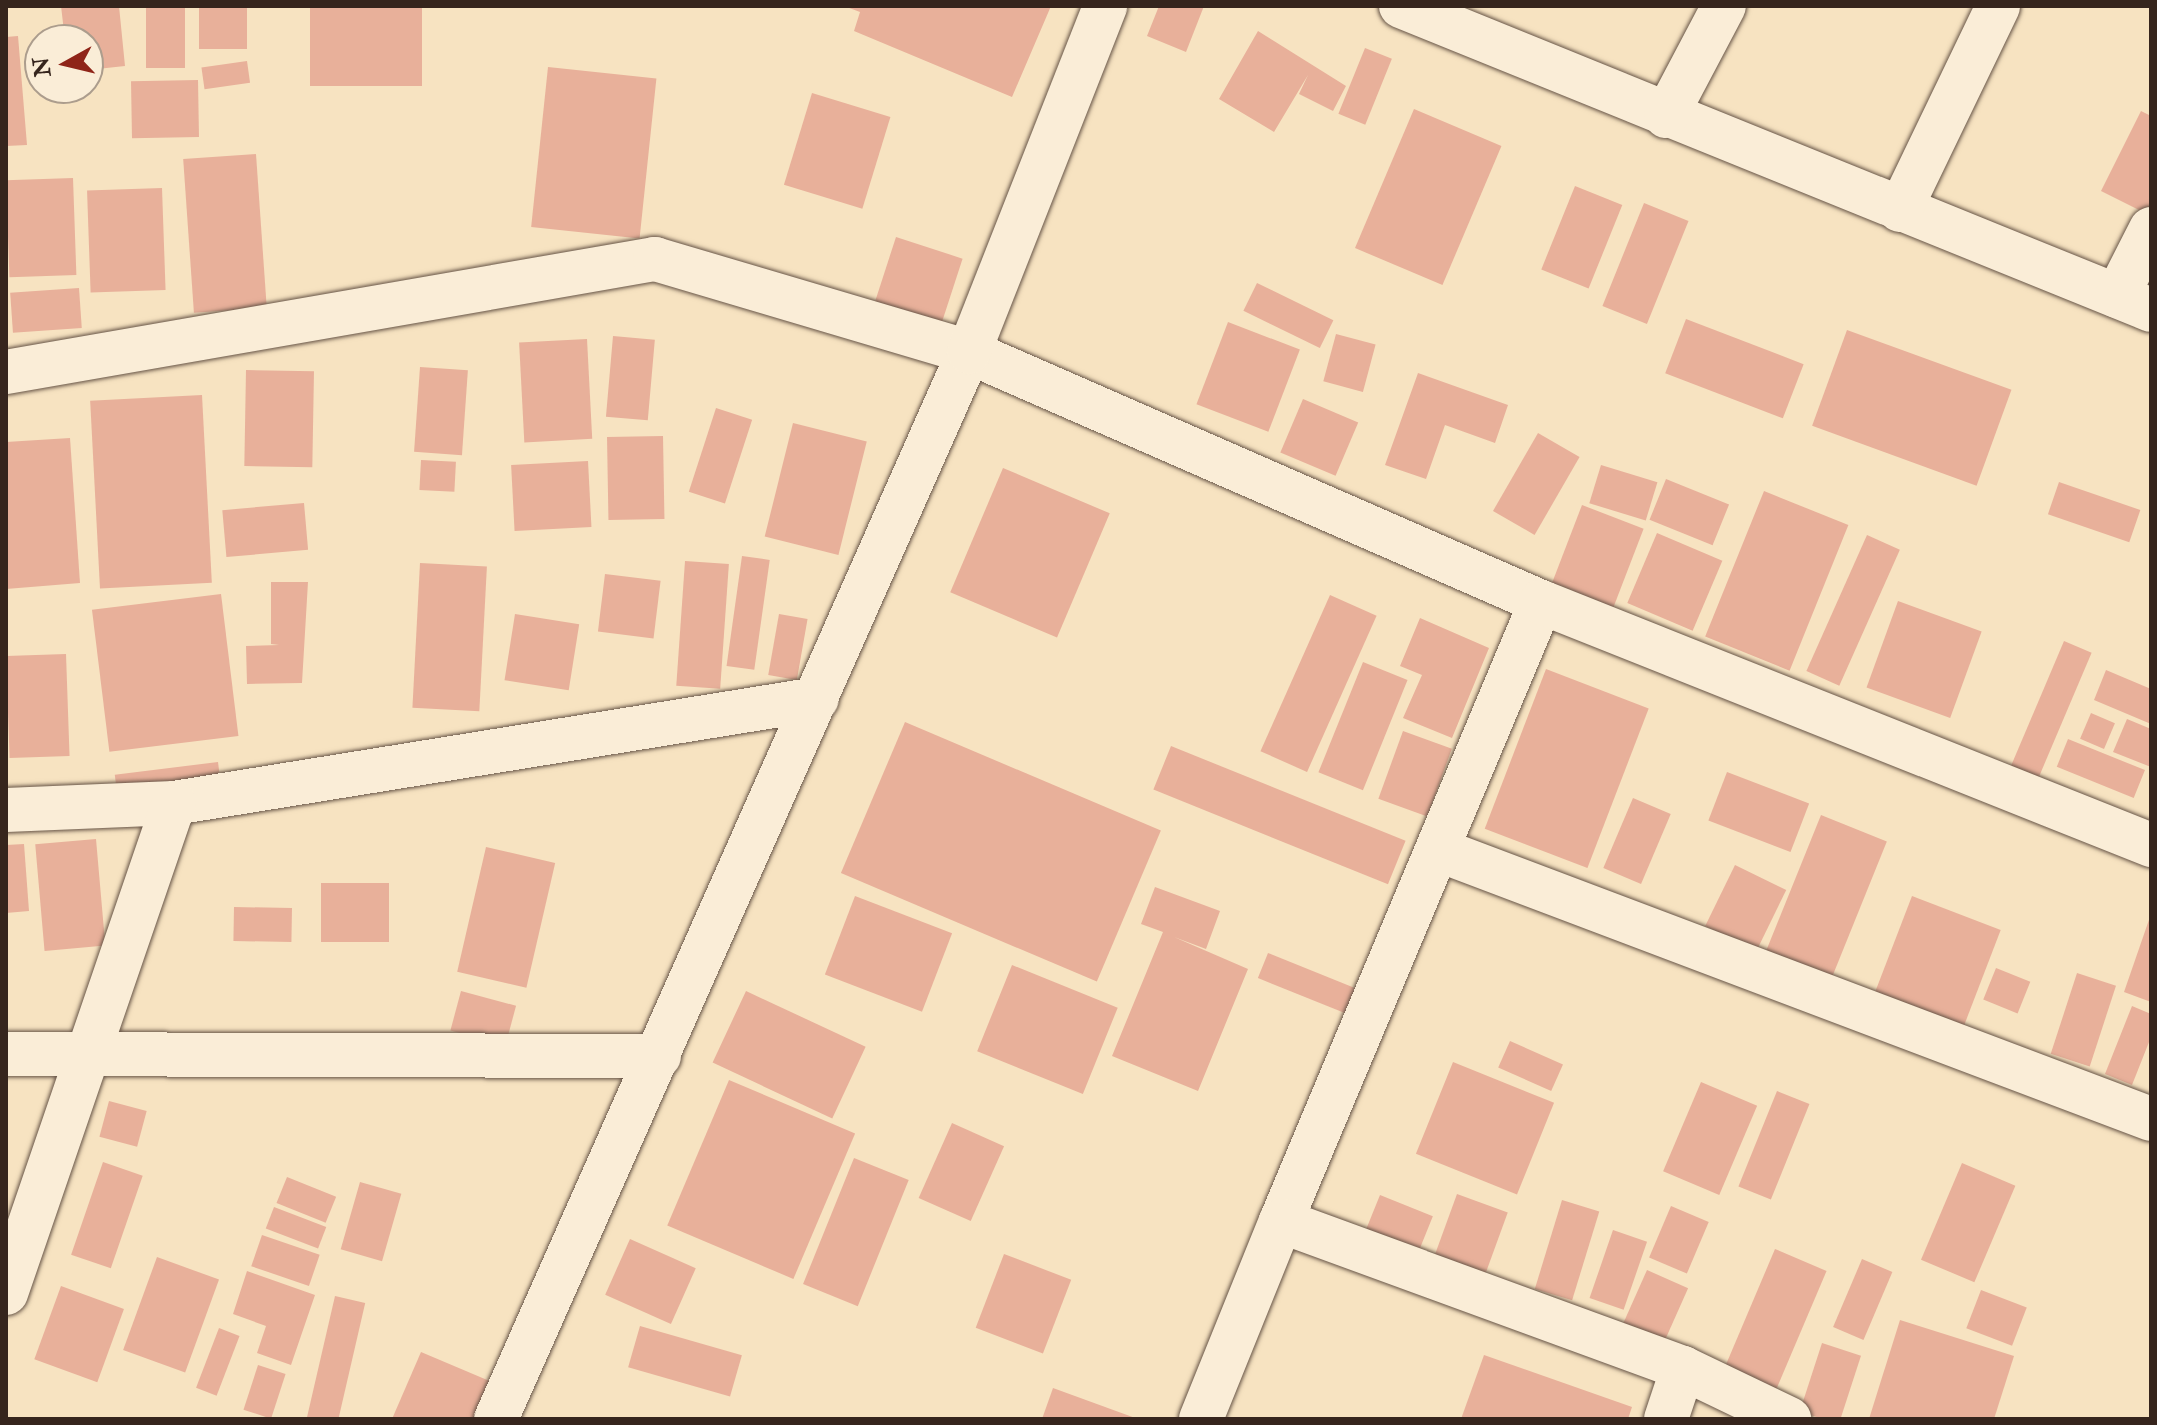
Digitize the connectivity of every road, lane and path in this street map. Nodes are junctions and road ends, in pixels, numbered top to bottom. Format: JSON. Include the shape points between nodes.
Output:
{"nodes":[{"id":1,"x":1105,"y":6,"type":"edge"},
{"id":2,"x":1724,"y":6,"type":"edge"},
{"id":3,"x":1998,"y":6,"type":"edge"},
{"id":4,"x":1415,"y":9,"type":"edge"},
{"id":5,"x":1666,"y":116,"type":"junction"},
{"id":6,"x":1900,"y":210,"type":"junction"},
{"id":7,"x":2151,"y":229,"type":"edge"},
{"id":8,"x":2134,"y":303,"type":"edge"},
{"id":9,"x":969,"y":352,"type":"junction"},
{"id":10,"x":6,"y":372,"type":"edge"},
{"id":11,"x":1541,"y":602,"type":"junction"},
{"id":12,"x":817,"y":699,"type":"junction"},
{"id":13,"x":174,"y":803,"type":"junction"},
{"id":14,"x":6,"y":810,"type":"edge"},
{"id":15,"x":2151,"y":845,"type":"edge"},
{"id":16,"x":1439,"y":850,"type":"junction"},
{"id":17,"x":89,"y":1050,"type":"junction"},
{"id":18,"x":6,"y":1054,"type":"edge"},
{"id":19,"x":659,"y":1056,"type":"junction"},
{"id":20,"x":2151,"y":1119,"type":"edge"},
{"id":21,"x":1281,"y":1221,"type":"junction"},
{"id":22,"x":6,"y":1293,"type":"edge"},
{"id":23,"x":1683,"y":1368,"type":"junction"},
{"id":24,"x":496,"y":1419,"type":"edge"},
{"id":25,"x":1201,"y":1419,"type":"edge"},
{"id":26,"x":1666,"y":1419,"type":"edge"},
{"id":27,"x":1789,"y":1419,"type":"edge"}],
"edges":[{"from":1,"to":9,"type":"street"},
{"from":2,"to":5,"type":"street"},
{"from":3,"to":6,"type":"street"},
{"from":4,"to":5,"type":"street"},
{"from":5,"to":6,"type":"street"},
{"from":6,"to":8,"type":"street"},
{"from":7,"to":8,"type":"street"},
{"from":9,"to":10,"type":"street","via":[[655,259]]},
{"from":9,"to":11,"type":"street"},
{"from":9,"to":12,"type":"street"},
{"from":11,"to":15,"type":"street"},
{"from":11,"to":16,"type":"street"},
{"from":12,"to":13,"type":"street"},
{"from":12,"to":19,"type":"street"},
{"from":13,"to":14,"type":"street"},
{"from":13,"to":17,"type":"street"},
{"from":16,"to":20,"type":"street"},
{"from":16,"to":21,"type":"street"},
{"from":17,"to":18,"type":"street"},
{"from":17,"to":19,"type":"street"},
{"from":17,"to":22,"type":"street"},
{"from":19,"to":24,"type":"street"},
{"from":21,"to":23,"type":"street"},
{"from":21,"to":25,"type":"street"},
{"from":23,"to":26,"type":"street"},
{"from":23,"to":27,"type":"street"}]}
